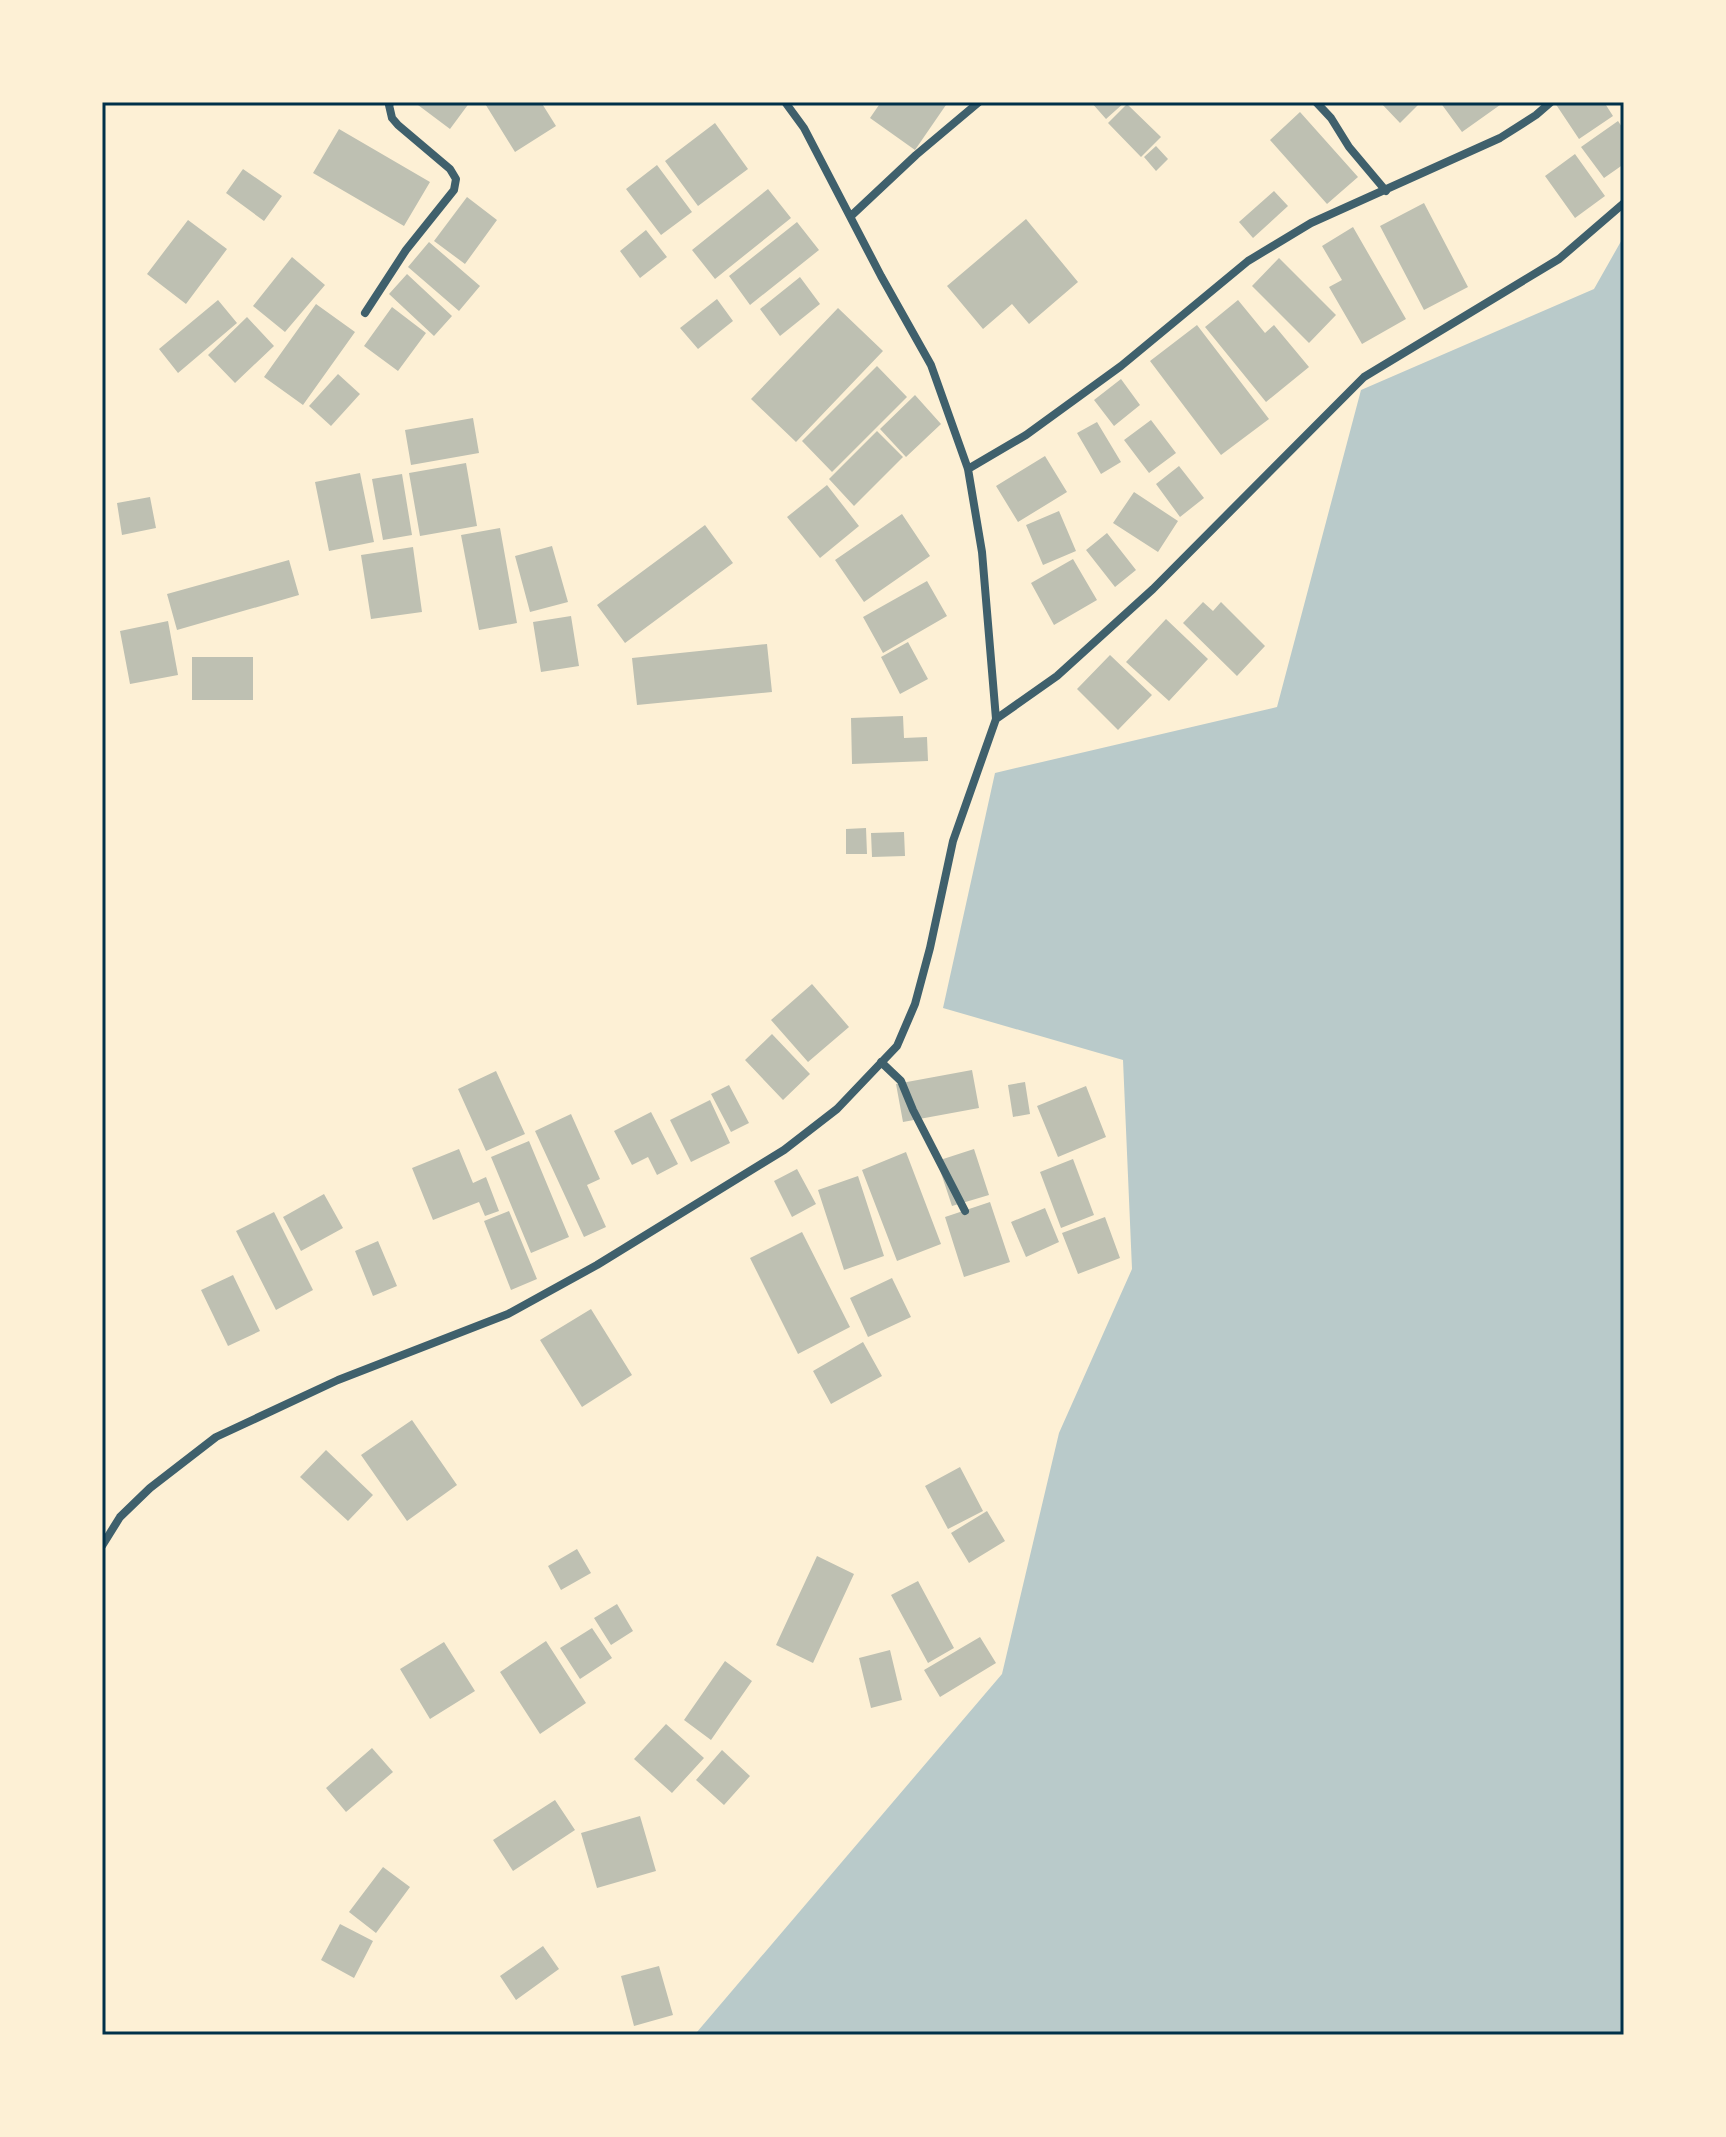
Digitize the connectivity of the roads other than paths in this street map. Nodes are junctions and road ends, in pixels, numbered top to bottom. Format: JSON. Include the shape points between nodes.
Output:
{"nodes":[{"id":1,"x":391,"y":102,"type":"edge"},
{"id":2,"x":785,"y":102,"type":"edge"},
{"id":3,"x":979,"y":102,"type":"edge"},
{"id":4,"x":1316,"y":102,"type":"edge"},
{"id":5,"x":1551,"y":102,"type":"edge"},
{"id":6,"x":1386,"y":191,"type":"junction"},
{"id":7,"x":1624,"y":203,"type":"edge"},
{"id":8,"x":851,"y":216,"type":"junction"},
{"id":9,"x":365,"y":313,"type":"dead end"},
{"id":10,"x":968,"y":469,"type":"junction"},
{"id":11,"x":996,"y":719,"type":"junction"},
{"id":12,"x":881,"y":1062,"type":"junction"},
{"id":13,"x":965,"y":1211,"type":"dead end"},
{"id":14,"x":102,"y":1546,"type":"edge"}],
"edges":[{"from":1,"to":9,"type":"street","via":[[392,118],[456,179],[454,190]]},
{"from":2,"to":8,"type":"street"},
{"from":3,"to":8,"type":"street"},
{"from":4,"to":6,"type":"street"},
{"from":5,"to":6,"type":"street","via":[[1500,138]]},
{"from":6,"to":10,"type":"street","via":[[1311,223],[1248,261],[1121,366],[1026,435]]},
{"from":7,"to":11,"type":"street","via":[[1559,259],[1364,377],[1153,589],[1057,676]]},
{"from":8,"to":10,"type":"street","via":[[931,365]]},
{"from":10,"to":11,"type":"street","via":[[982,552]]},
{"from":11,"to":12,"type":"street","via":[[953,841],[915,1004],[897,1046]]},
{"from":12,"to":13,"type":"street","via":[[901,1081]]},
{"from":12,"to":14,"type":"street","via":[[837,1109],[784,1150],[597,1265],[508,1314],[338,1380],[216,1437],[150,1488],[120,1517]]}]}
